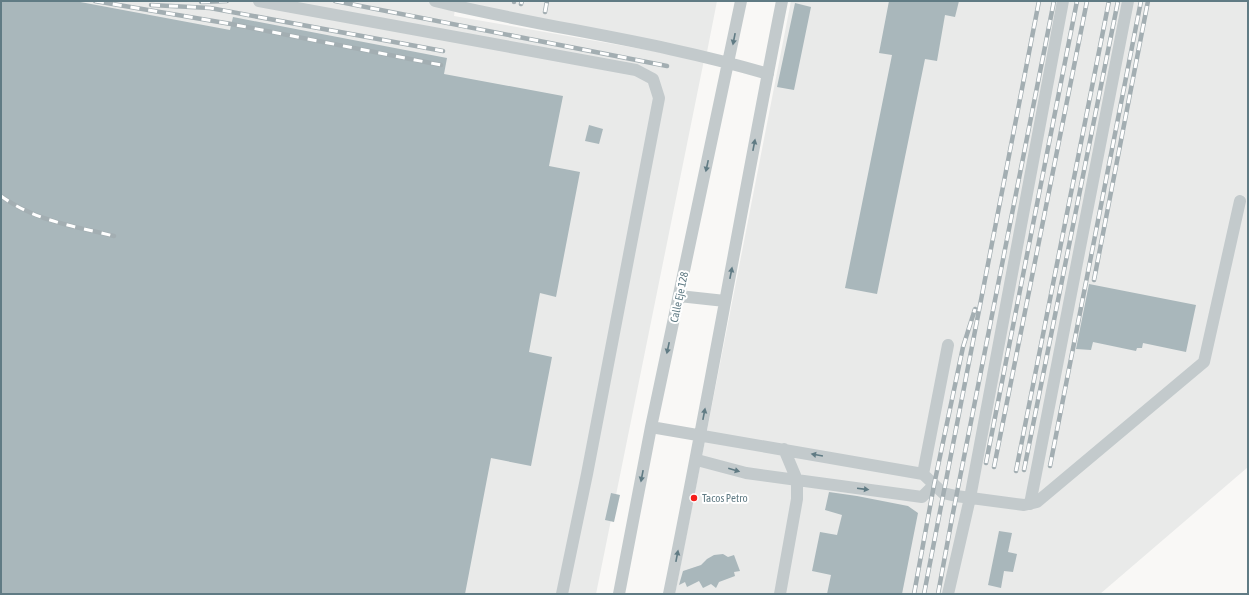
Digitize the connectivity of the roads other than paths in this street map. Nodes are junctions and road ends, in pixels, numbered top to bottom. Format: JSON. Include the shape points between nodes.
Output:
{"nodes":[{"id":1,"x":259,"y":1,"type":"edge"},
{"id":2,"x":435,"y":1,"type":"edge"},
{"id":3,"x":742,"y":1,"type":"edge"},
{"id":4,"x":782,"y":1,"type":"edge"},
{"id":5,"x":1063,"y":1,"type":"edge"},
{"id":6,"x":1128,"y":1,"type":"edge"},
{"id":7,"x":729,"y":62,"type":"junction"},
{"id":8,"x":768,"y":74,"type":"junction"},
{"id":9,"x":1240,"y":201,"type":"dead end"},
{"id":10,"x":679,"y":296,"type":"junction"},
{"id":11,"x":725,"y":301,"type":"junction"},
{"id":12,"x":948,"y":345,"type":"dead end"},
{"id":13,"x":651,"y":427,"type":"junction"},
{"id":14,"x":700,"y":435,"type":"junction"},
{"id":15,"x":784,"y":450,"type":"junction"},
{"id":16,"x":697,"y":460,"type":"junction"},
{"id":17,"x":923,"y":474,"type":"junction"},
{"id":18,"x":797,"y":480,"type":"junction"},
{"id":19,"x":934,"y":485,"type":"junction"},
{"id":20,"x":970,"y":498,"type":"junction"},
{"id":21,"x":1030,"y":504,"type":"junction"},
{"id":22,"x":562,"y":594,"type":"edge"},
{"id":23,"x":619,"y":594,"type":"edge"},
{"id":24,"x":670,"y":594,"type":"edge"},
{"id":25,"x":780,"y":594,"type":"edge"},
{"id":26,"x":948,"y":594,"type":"edge"}],
"edges":[{"from":1,"to":22,"type":"street","via":[[636,70],[653,79],[659,98]]},
{"from":2,"to":7,"type":"street","via":[[482,13],[686,51]]},
{"from":3,"to":7,"type":"street","name":"Calle Eje 128","one_way":true},
{"from":4,"to":8,"type":"street"},
{"from":5,"to":20,"type":"street"},
{"from":6,"to":21,"type":"street"},
{"from":7,"to":8,"type":"street"},
{"from":7,"to":10,"type":"street","name":"Calle Eje 128","one_way":true},
{"from":11,"to":8,"type":"street","one_way":true},
{"from":9,"to":21,"type":"street","via":[[1204,362],[1037,502]]},
{"from":10,"to":11,"type":"street"},
{"from":10,"to":13,"type":"street","name":"Calle Eje 128","one_way":true},
{"from":14,"to":11,"type":"street","one_way":true},
{"from":12,"to":17,"type":"street"},
{"from":13,"to":14,"type":"street"},
{"from":13,"to":23,"type":"street","name":"Calle Eje 128","one_way":true},
{"from":14,"to":15,"type":"street"},
{"from":14,"to":16,"type":"street"},
{"from":17,"to":15,"type":"street","one_way":true},
{"from":15,"to":18,"type":"street"},
{"from":16,"to":18,"type":"street","one_way":true,"via":[[746,474]]},
{"from":24,"to":16,"type":"street","one_way":true},
{"from":17,"to":19,"type":"street"},
{"from":18,"to":19,"type":"street","one_way":true,"via":[[922,496]]},
{"from":18,"to":25,"type":"street","via":[[797,499]]},
{"from":19,"to":20,"type":"street","via":[[943,493]]},
{"from":20,"to":21,"type":"street"},
{"from":20,"to":26,"type":"street"}]}
